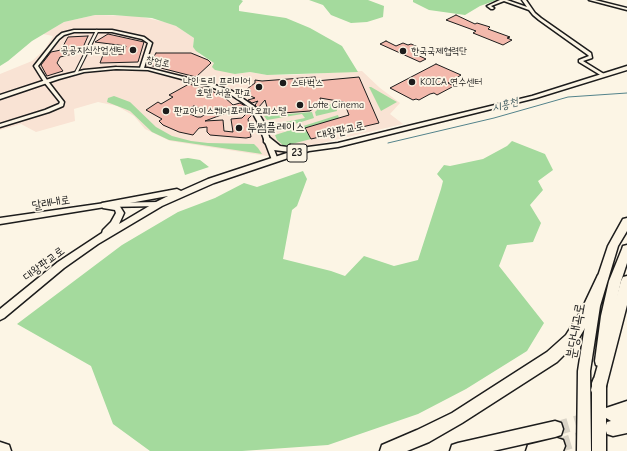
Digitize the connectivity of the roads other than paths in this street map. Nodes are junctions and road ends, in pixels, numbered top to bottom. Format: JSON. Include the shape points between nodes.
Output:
{"nodes":[{"id":1,"x":504,"y":0,"type":"edge"},
{"id":2,"x":524,"y":0,"type":"edge"},
{"id":3,"x":594,"y":0,"type":"edge"},
{"id":4,"x":492,"y":8,"type":"dead end"},
{"id":5,"x":530,"y":9,"type":"junction"},
{"id":6,"x":627,"y":9,"type":"edge"},
{"id":7,"x":97,"y":31,"type":"junction"},
{"id":8,"x":142,"y":68,"type":"junction"},
{"id":9,"x":627,"y":68,"type":"edge"},
{"id":10,"x":76,"y":73,"type":"junction"},
{"id":11,"x":603,"y":76,"type":"junction"},
{"id":12,"x":45,"y":81,"type":"junction"},
{"id":13,"x":0,"y":97,"type":"edge"},
{"id":14,"x":0,"y":126,"type":"edge"},
{"id":15,"x":267,"y":140,"type":"junction"},
{"id":16,"x":308,"y":150,"type":"junction"},
{"id":17,"x":275,"y":160,"type":"junction"},
{"id":18,"x":188,"y":190,"type":"junction"},
{"id":19,"x":159,"y":204,"type":"junction"},
{"id":20,"x":105,"y":205,"type":"junction"},
{"id":21,"x":0,"y":221,"type":"edge"},
{"id":22,"x":627,"y":222,"type":"edge"},
{"id":23,"x":95,"y":242,"type":"junction"},
{"id":24,"x":627,"y":249,"type":"edge"},
{"id":25,"x":602,"y":278,"type":"junction"},
{"id":26,"x":627,"y":281,"type":"edge"},
{"id":27,"x":0,"y":315,"type":"edge"},
{"id":28,"x":598,"y":390,"type":"junction"},
{"id":29,"x":627,"y":409,"type":"edge"},
{"id":30,"x":620,"y":424,"type":"edge"},
{"id":31,"x":555,"y":429,"type":"tunnel mouth"},
{"id":32,"x":558,"y":446,"type":"tunnel mouth"},
{"id":33,"x":388,"y":451,"type":"edge"},
{"id":34,"x":458,"y":451,"type":"edge"},
{"id":35,"x":534,"y":451,"type":"edge"},
{"id":36,"x":584,"y":451,"type":"edge"},
{"id":37,"x":599,"y":451,"type":"edge"}],
"edges":[{"from":1,"to":4,"type":"street","via":[[489,6]]},
{"from":1,"to":5,"type":"street"},
{"from":2,"to":5,"type":"street"},
{"from":3,"to":6,"type":"street"},
{"from":5,"to":11,"type":"street","via":[[590,54],[591,57],[580,61]]},
{"from":7,"to":8,"type":"street","via":[[125,33],[148,40],[150,43]]},
{"from":7,"to":10,"type":"street"},
{"from":7,"to":12,"type":"street","via":[[72,31],[60,36],[36,65]]},
{"from":8,"to":10,"type":"street","name":"창업로"},
{"from":8,"to":15,"type":"street","name":"창업로","via":[[210,85],[236,95],[254,111]]},
{"from":9,"to":11,"type":"main road","name":"대왕판교로","number":"23"},
{"from":10,"to":12,"type":"street","name":"창업로"},
{"from":11,"to":16,"type":"main road","name":"대왕판교로","number":"23","via":[[489,108]]},
{"from":12,"to":13,"type":"street","name":"창업로"},
{"from":12,"to":14,"type":"street","via":[[62,102],[61,105]]},
{"from":15,"to":16,"type":"main road","via":[[284,150]]},
{"from":15,"to":17,"type":"street","name":"창업로"},
{"from":16,"to":17,"type":"main road","name":"대왕판교로","number":"23"},
{"from":17,"to":18,"type":"main road","name":"대왕판교로","number":"23"},
{"from":18,"to":19,"type":"main road","name":"대왕판교로","number":"23"},
{"from":18,"to":20,"type":"main road"},
{"from":19,"to":20,"type":"street","name":"달래내로"},
{"from":19,"to":23,"type":"main road","name":"대왕판교로","number":"23"},
{"from":20,"to":21,"type":"street","name":"달래내로"},
{"from":20,"to":23,"type":"main road","via":[[118,208],[120,213],[114,224]]},
{"from":22,"to":25,"type":"highway","name":"분당내곡로","via":[[614,246]]},
{"from":23,"to":27,"type":"main road","name":"대왕판교로","number":"23","via":[[61,265]]},
{"from":24,"to":28,"type":"highway","via":[[615,281],[607,316]]},
{"from":25,"to":33,"type":"highway","via":[[586,314],[571,339],[552,357],[457,418]]},
{"from":25,"to":36,"type":"highway","name":"분당내곡로","via":[[594,306],[584,371]]},
{"from":26,"to":28,"type":"highway"},
{"from":28,"to":37,"type":"highway"},
{"from":29,"to":30,"type":"highway"},
{"from":31,"to":34,"type":"highway"},
{"from":32,"to":35,"type":"highway"}]}
